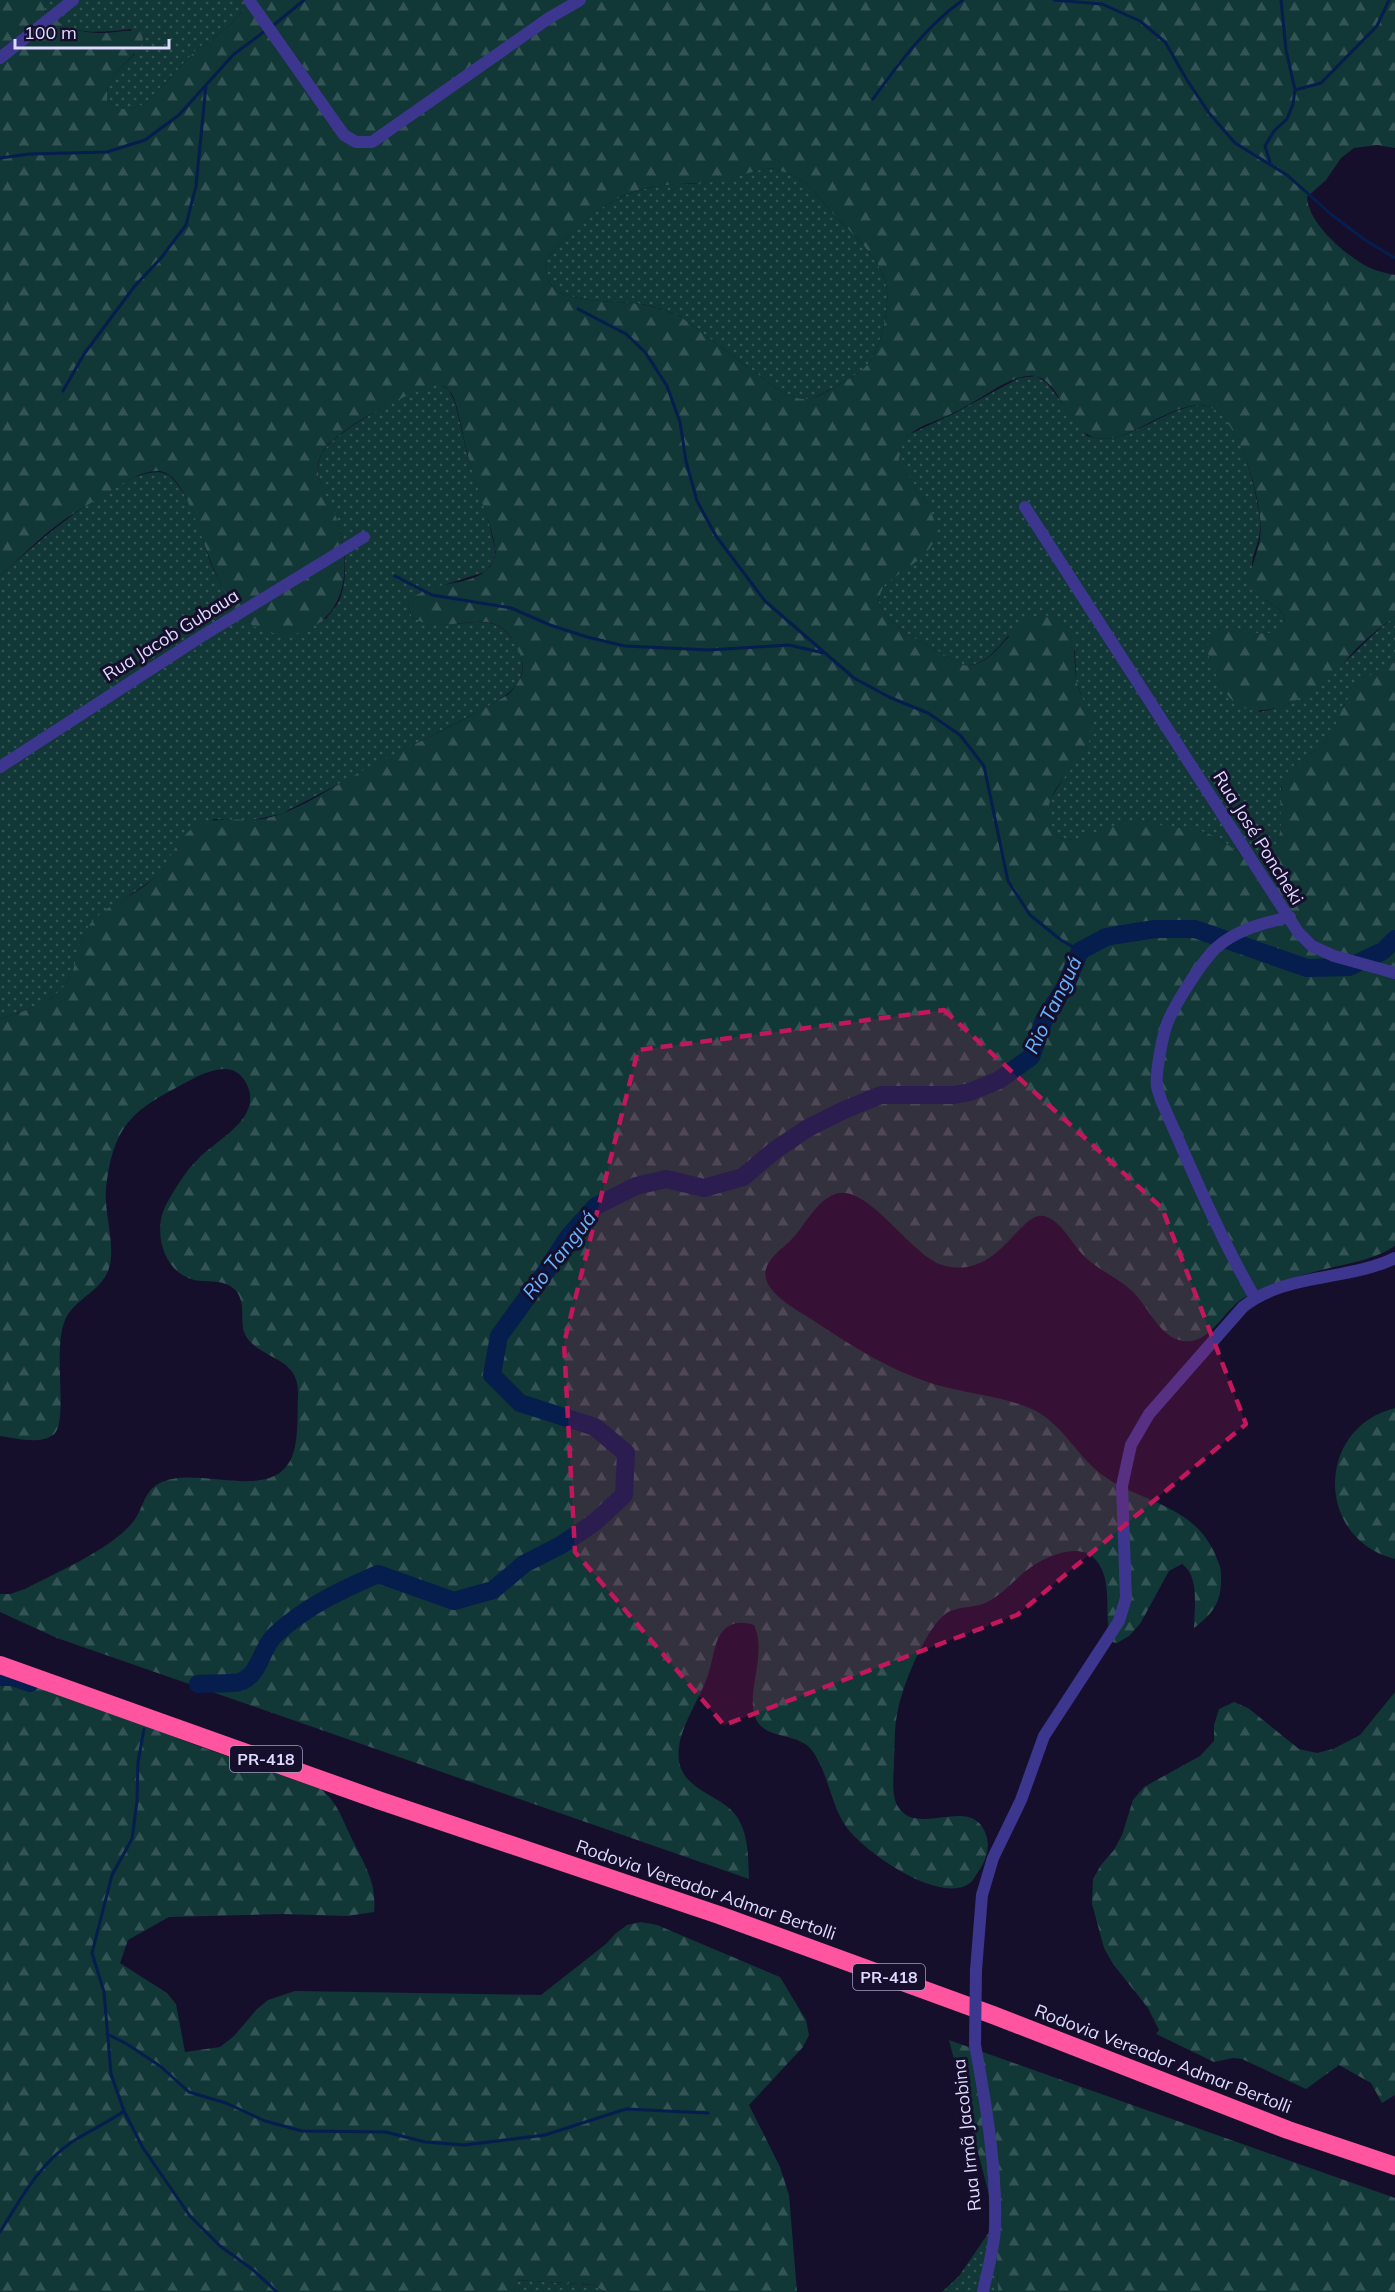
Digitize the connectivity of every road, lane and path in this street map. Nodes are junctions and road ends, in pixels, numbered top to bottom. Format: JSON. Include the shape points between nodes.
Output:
{"nodes":[{"id":1,"x":73,"y":0,"type":"edge"},
{"id":2,"x":249,"y":0,"type":"edge"},
{"id":3,"x":580,"y":0,"type":"edge"},
{"id":4,"x":0,"y":58,"type":"edge"},
{"id":5,"x":1025,"y":507,"type":"dead end"},
{"id":6,"x":364,"y":537,"type":"dead end"},
{"id":7,"x":0,"y":767,"type":"edge"},
{"id":8,"x":1290,"y":917,"type":"junction"},
{"id":9,"x":1395,"y":973,"type":"edge"},
{"id":10,"x":1395,"y":1258,"type":"edge"},
{"id":11,"x":1255,"y":1298,"type":"junction"},
{"id":12,"x":0,"y":1665,"type":"edge"},
{"id":13,"x":1395,"y":2166,"type":"edge"},
{"id":14,"x":983,"y":2292,"type":"edge"}],
"edges":[{"from":1,"to":4,"type":"street"},
{"from":2,"to":3,"type":"street","via":[[344,135],[356,142],[372,142]]},
{"from":5,"to":8,"type":"street","name":"Rua José Poncheki"},
{"from":6,"to":7,"type":"street","name":"Rua Jacob Gubaua"},
{"from":8,"to":9,"type":"street","via":[[1312,946]]},
{"from":8,"to":11,"type":"street","name":"Rua José Poncheki","via":[[1257,925],[1214,950],[1168,1020],[1157,1073],[1161,1100],[1209,1212]]},
{"from":10,"to":11,"type":"street"},
{"from":11,"to":14,"type":"street","name":"Rua Irmã Jacobina","bridge":true,"via":[[1149,1414],[1131,1445],[1122,1486],[1126,1598],[1119,1621],[1044,1736],[1021,1800],[993,1858],[982,1895],[975,2045],[992,2158],[995,2230]]},
{"from":12,"to":13,"type":"highway","name":"Rodovia Vereador Admar Bertolli","number":"PR-418","via":[[378,1800],[730,1919],[993,2015],[1288,2130]]}]}
